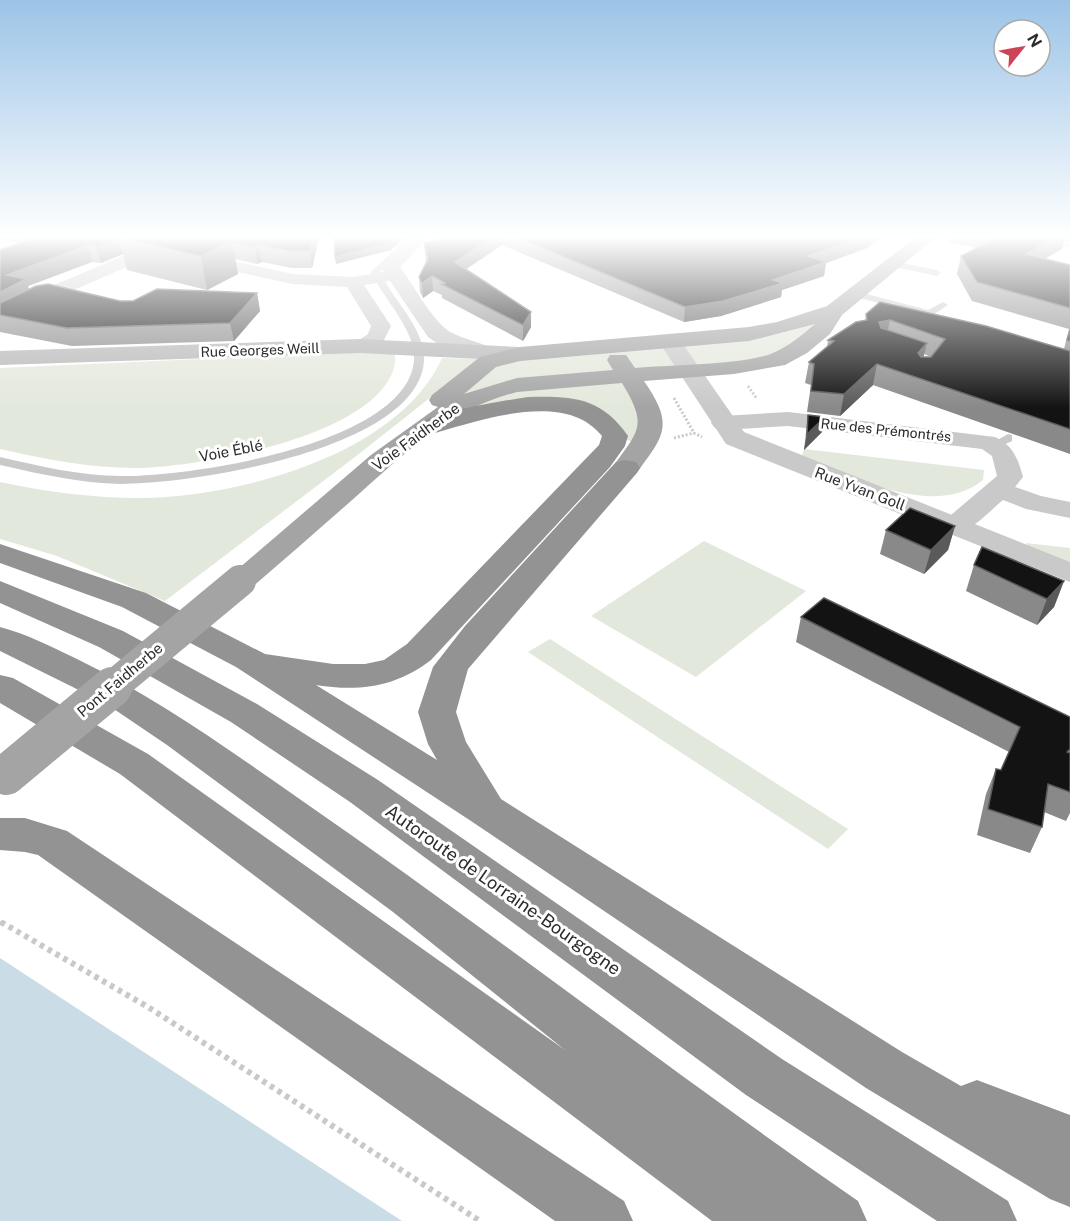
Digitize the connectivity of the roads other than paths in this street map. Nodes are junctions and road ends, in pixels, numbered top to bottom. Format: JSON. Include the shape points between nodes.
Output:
{"nodes":[{"id":1,"x":53,"y":294,"type":"edge"},
{"id":2,"x":361,"y":294,"type":"edge"},
{"id":3,"x":394,"y":294,"type":"edge"},
{"id":4,"x":403,"y":294,"type":"edge"},
{"id":5,"x":855,"y":294,"type":"joint"},
{"id":6,"x":37,"y":301,"type":"edge"},
{"id":7,"x":943,"y":305,"type":"dead end"},
{"id":8,"x":929,"y":313,"type":"junction"},
{"id":9,"x":829,"y":324,"type":"junction"},
{"id":10,"x":926,"y":325,"type":"edge"},
{"id":11,"x":670,"y":342,"type":"junction"},
{"id":12,"x":360,"y":346,"type":"junction"},
{"id":13,"x":610,"y":347,"type":"junction"},
{"id":14,"x":418,"y":349,"type":"junction"},
{"id":15,"x":485,"y":353,"type":"junction"},
{"id":16,"x":520,"y":354,"type":"junction"},
{"id":17,"x":0,"y":358,"type":"edge"},
{"id":18,"x":690,"y":371,"type":"junction"},
{"id":19,"x":628,"y":376,"type":"junction"},
{"id":20,"x":723,"y":423,"type":"junction"},
{"id":21,"x":427,"y":427,"type":"junction"},
{"id":22,"x":388,"y":455,"type":"junction"},
{"id":23,"x":0,"y":461,"type":"edge"},
{"id":24,"x":626,"y":468,"type":"joint"},
{"id":25,"x":999,"y":490,"type":"junction"},
{"id":26,"x":1070,"y":510,"type":"edge"},
{"id":27,"x":955,"y":526,"type":"junction"},
{"id":28,"x":0,"y":553,"type":"edge"},
{"id":29,"x":1070,"y":573,"type":"edge"},
{"id":30,"x":240,"y":581,"type":"joint"},
{"id":31,"x":0,"y":591,"type":"edge"},
{"id":32,"x":0,"y":638,"type":"edge"},
{"id":33,"x":248,"y":659,"type":"junction"},
{"id":34,"x":0,"y":687,"type":"edge"},
{"id":35,"x":3,"y":777,"type":"edge"},
{"id":36,"x":486,"y":810,"type":"junction"},
{"id":37,"x":0,"y":834,"type":"edge"},
{"id":38,"x":884,"y":1070,"type":"junction"},
{"id":39,"x":1070,"y":1142,"type":"edge"},
{"id":40,"x":1070,"y":1179,"type":"edge"},
{"id":41,"x":604,"y":1221,"type":"edge"},
{"id":42,"x":760,"y":1221,"type":"edge"},
{"id":43,"x":838,"y":1221,"type":"edge"},
{"id":44,"x":988,"y":1221,"type":"edge"}],
"edges":[{"from":1,"to":6,"type":"street"},
{"from":2,"to":12,"type":"street","via":[[381,326],[376,338]]},
{"from":3,"to":14,"type":"lane"},
{"from":4,"to":15,"type":"street","via":[[436,332],[452,343]]},
{"from":5,"to":8,"type":"lane"},
{"from":5,"to":9,"type":"main road","name":"Voie Faidherbe"},
{"from":7,"to":8,"type":"lane"},
{"from":8,"to":10,"type":"lane","via":[[915,321]]},
{"from":9,"to":11,"type":"main road"},
{"from":9,"to":18,"type":"main road","name":"Voie Faidherbe","via":[[777,360]]},
{"from":11,"to":13,"type":"main road"},
{"from":11,"to":18,"type":"street","name":"Rue Yvan Goll"},
{"from":12,"to":14,"type":"main road","name":"Rue Georges Weill"},
{"from":12,"to":17,"type":"main road","name":"Rue Georges Weill"},
{"from":13,"to":16,"type":"main road"},
{"from":13,"to":19,"type":"main road"},
{"from":14,"to":15,"type":"main road","name":"Rue Georges Weill"},
{"from":14,"to":23,"type":"lane","name":"Voie Éblé","via":[[417,374],[410,386],[378,416],[326,443],[263,463],[197,475],[121,480]]},
{"from":15,"to":16,"type":"main road","name":"Rue Georges Weill"},
{"from":16,"to":22,"type":"main road","via":[[488,362],[443,398]]},
{"from":18,"to":19,"type":"main road","name":"Voie Faidherbe"},
{"from":18,"to":20,"type":"street","name":"Rue Yvan Goll"},
{"from":19,"to":21,"type":"main road","name":"Voie Faidherbe","via":[[501,388],[455,406]]},
{"from":19,"to":24,"type":"main road","via":[[647,409],[650,433]]},
{"from":20,"to":25,"type":"street","name":"Rue des Prémontrés","via":[[788,419],[1002,442],[1010,477]]},
{"from":20,"to":27,"type":"street","name":"Rue Yvan Goll","via":[[735,438],[749,446]]},
{"from":21,"to":22,"type":"main road","name":"Voie Faidherbe"},
{"from":21,"to":33,"type":"highway","via":[[485,411],[547,405],[590,411],[603,418],[615,436],[600,461],[419,652],[396,668],[359,678]]},
{"from":22,"to":30,"type":"main road","name":"Voie Faidherbe"},
{"from":24,"to":36,"type":"highway","via":[[451,667],[437,712],[447,744]]},
{"from":25,"to":26,"type":"street","via":[[1035,504]]},
{"from":25,"to":27,"type":"street"},
{"from":27,"to":29,"type":"street","name":"Rue Yvan Goll"},
{"from":28,"to":33,"type":"highway","via":[[134,600]]},
{"from":30,"to":35,"type":"main road","name":"Pont Faidherbe","bridge":true},
{"from":31,"to":44,"type":"highway","name":"Autoroute de Lorraine-Bourgogne","via":[[111,639],[244,713],[364,791],[764,1077]]},
{"from":32,"to":43,"type":"highway","via":[[118,694],[180,735],[409,899],[705,1127]]},
{"from":33,"to":36,"type":"highway"},
{"from":34,"to":42,"type":"highway","via":[[134,764]]},
{"from":36,"to":38,"type":"highway"},
{"from":37,"to":41,"type":"highway","via":[[25,835],[52,843]]},
{"from":38,"to":39,"type":"highway"},
{"from":38,"to":40,"type":"highway"}]}
